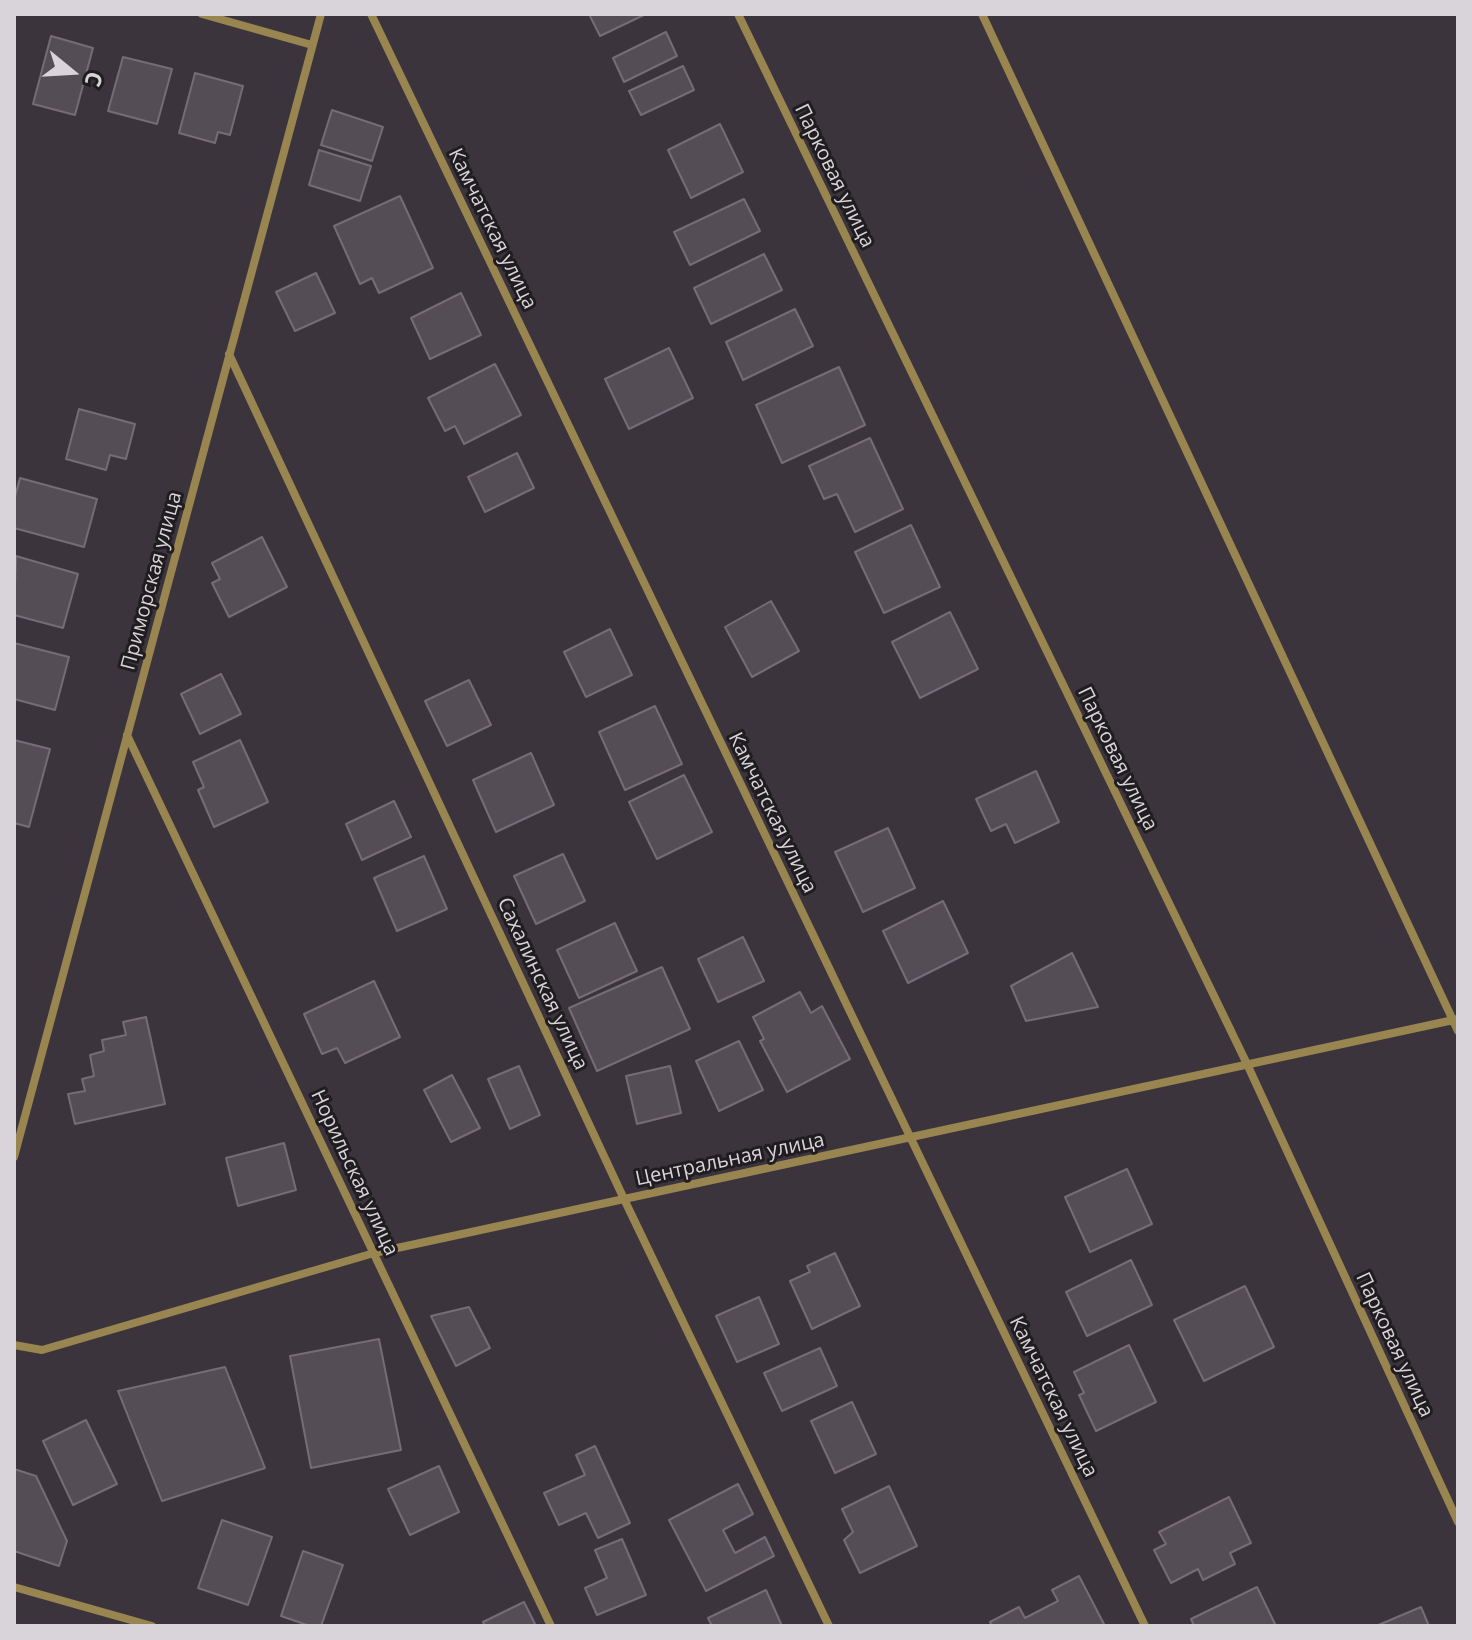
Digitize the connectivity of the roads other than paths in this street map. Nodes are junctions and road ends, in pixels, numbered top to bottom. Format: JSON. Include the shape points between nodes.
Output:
{"nodes":[{"id":1,"x":202,"y":14,"type":"edge"},
{"id":2,"x":321,"y":14,"type":"edge"},
{"id":3,"x":371,"y":14,"type":"edge"},
{"id":4,"x":738,"y":14,"type":"edge"},
{"id":5,"x":982,"y":14,"type":"edge"},
{"id":6,"x":312,"y":45,"type":"junction"},
{"id":7,"x":229,"y":354,"type":"junction"},
{"id":8,"x":127,"y":735,"type":"junction"},
{"id":9,"x":1455,"y":1019,"type":"edge"},
{"id":10,"x":1458,"y":1031,"type":"edge"},
{"id":11,"x":1247,"y":1064,"type":"junction"},
{"id":12,"x":910,"y":1137,"type":"junction"},
{"id":13,"x":14,"y":1157,"type":"edge"},
{"id":14,"x":624,"y":1199,"type":"junction"},
{"id":15,"x":374,"y":1253,"type":"junction"},
{"id":16,"x":14,"y":1345,"type":"edge"},
{"id":17,"x":1458,"y":1522,"type":"edge"},
{"id":18,"x":14,"y":1587,"type":"edge"},
{"id":19,"x":152,"y":1626,"type":"edge"},
{"id":20,"x":551,"y":1626,"type":"edge"},
{"id":21,"x":829,"y":1626,"type":"edge"},
{"id":22,"x":1145,"y":1626,"type":"edge"}],
"edges":[{"from":1,"to":6,"type":"street"},
{"from":2,"to":6,"type":"street","name":"Приморская улица"},
{"from":3,"to":12,"type":"street","name":"Камчатская улица"},
{"from":4,"to":11,"type":"street","name":"Парковая улица"},
{"from":5,"to":9,"type":"street"},
{"from":6,"to":7,"type":"street","name":"Приморская улица"},
{"from":7,"to":8,"type":"street","name":"Приморская улица"},
{"from":7,"to":14,"type":"street","name":"Сахалинская улица"},
{"from":8,"to":13,"type":"street","name":"Приморская улица"},
{"from":8,"to":15,"type":"street","name":"Норильская улица"},
{"from":9,"to":10,"type":"street"},
{"from":9,"to":11,"type":"street","name":"Центральная улица"},
{"from":11,"to":12,"type":"street","name":"Центральная улица"},
{"from":11,"to":17,"type":"street","name":"Парковая улица"},
{"from":12,"to":14,"type":"street","name":"Центральная улица"},
{"from":12,"to":22,"type":"street","name":"Камчатская улица"},
{"from":14,"to":15,"type":"street","name":"Центральная улица"},
{"from":14,"to":21,"type":"street","name":"Сахалинская улица"},
{"from":15,"to":16,"type":"street","name":"Центральная улица","via":[[42,1350]]},
{"from":15,"to":20,"type":"street","name":"Норильская улица"},
{"from":18,"to":19,"type":"street"}]}
